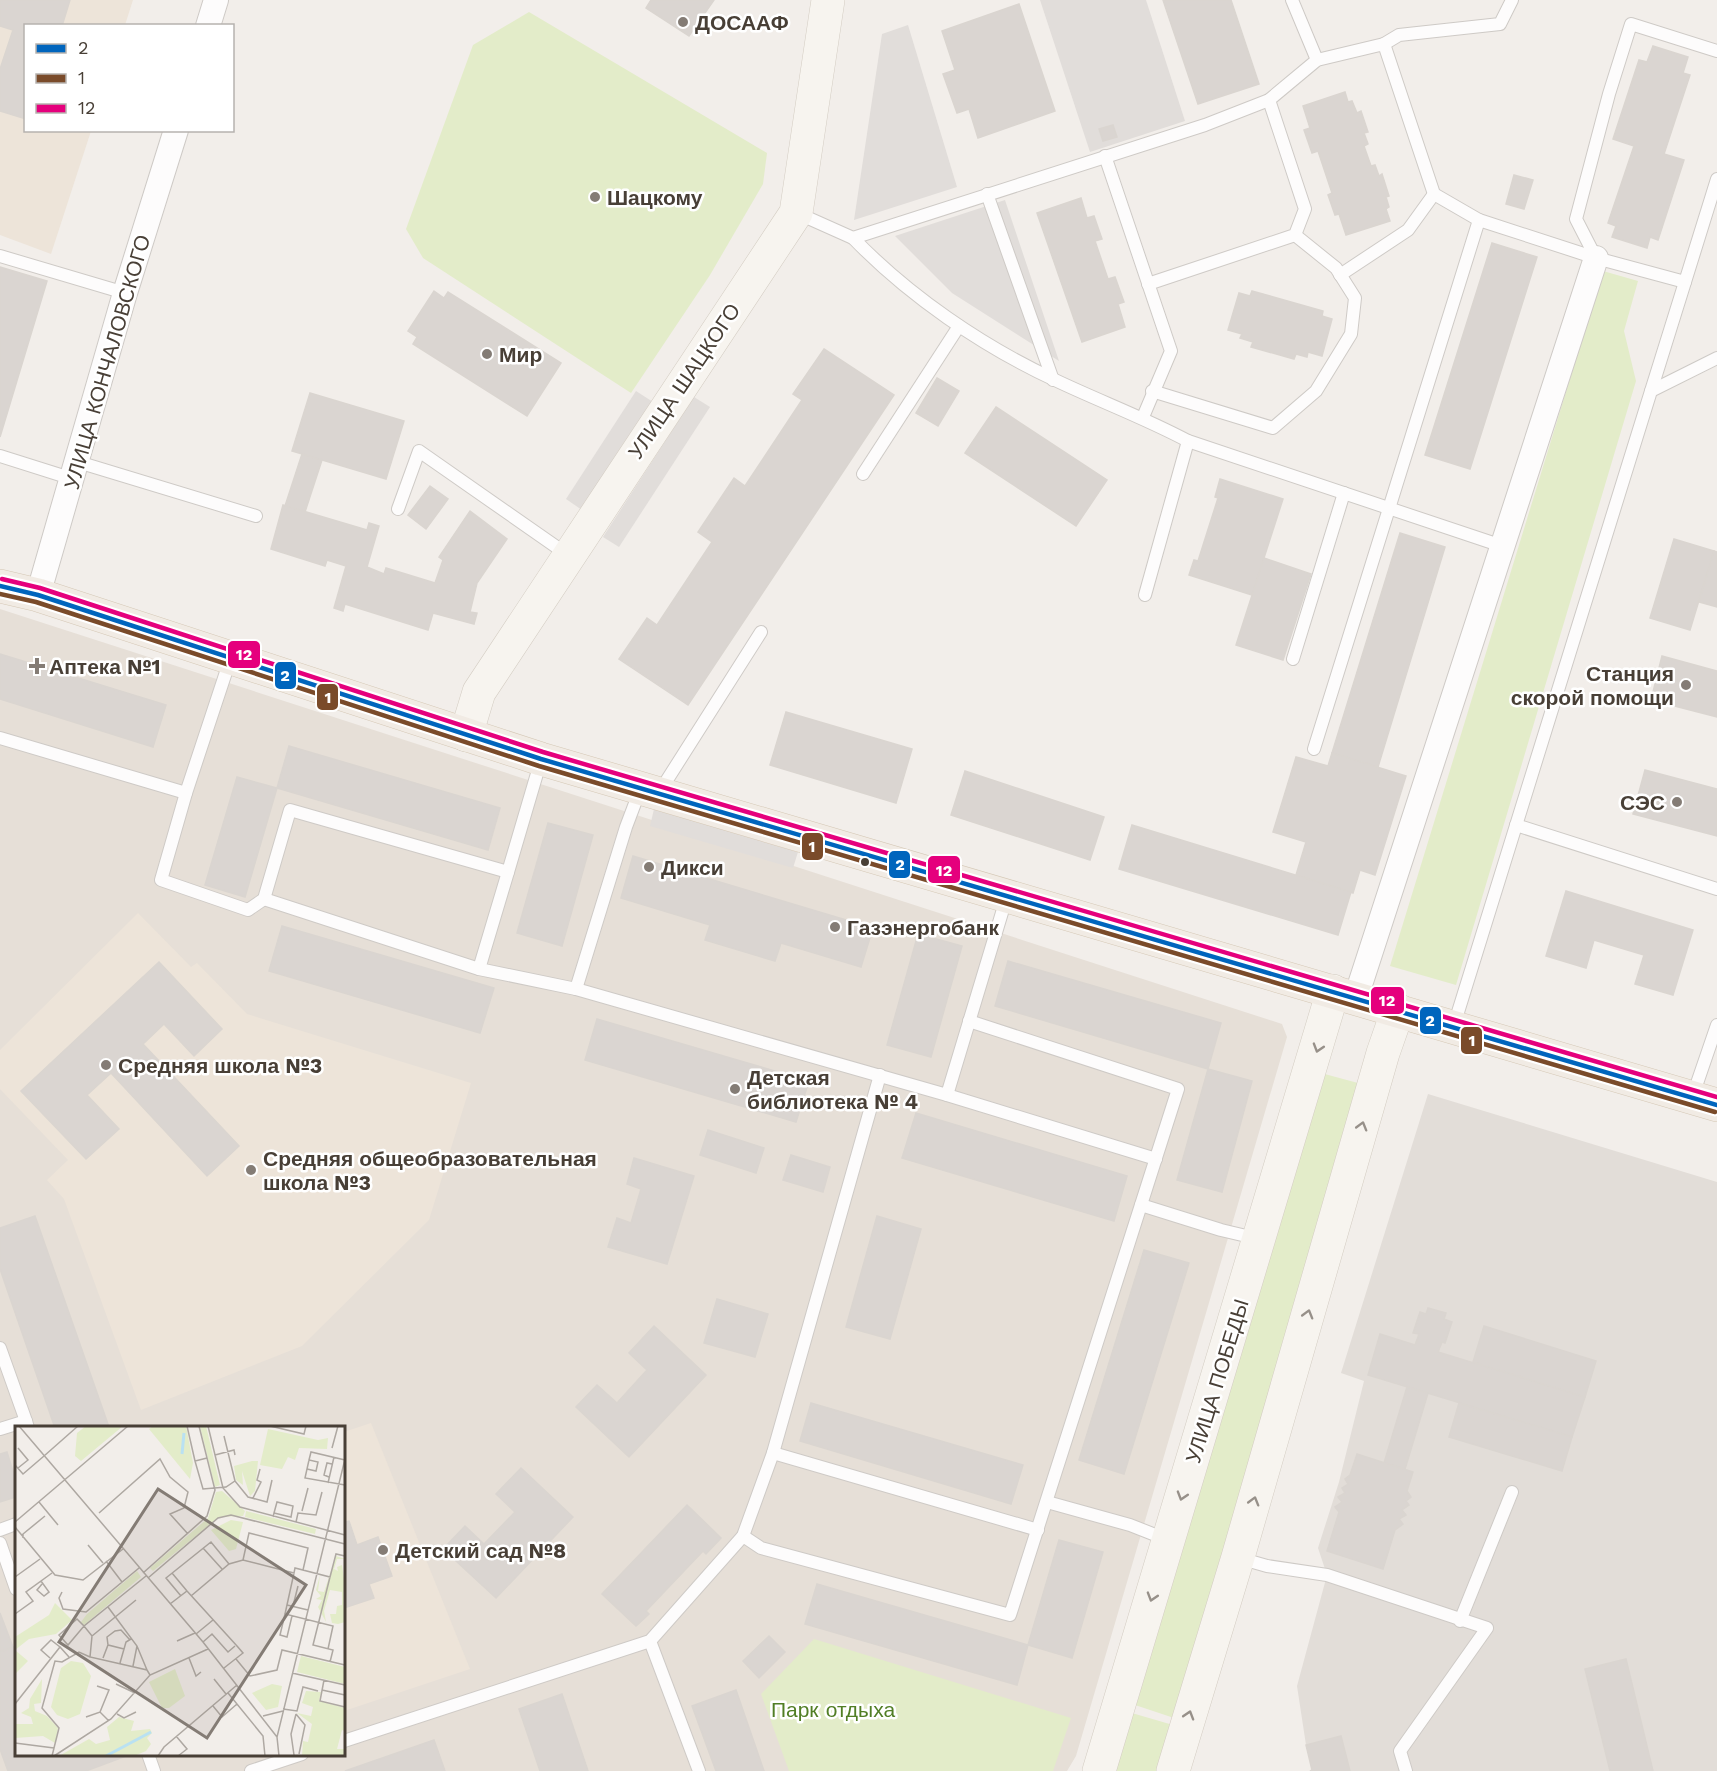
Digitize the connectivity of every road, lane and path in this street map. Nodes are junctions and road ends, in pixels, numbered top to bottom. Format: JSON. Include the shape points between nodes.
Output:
{"nodes":[{"id":1,"x":216,"y":0,"type":"edge"},
{"id":2,"x":828,"y":0,"type":"edge"},
{"id":3,"x":1292,"y":0,"type":"edge"},
{"id":4,"x":1512,"y":0,"type":"edge"},
{"id":5,"x":209,"y":24,"type":"edge"},
{"id":6,"x":1384,"y":44,"type":"junction"},
{"id":7,"x":1717,"y":51,"type":"edge"},
{"id":8,"x":1317,"y":60,"type":"junction"},
{"id":9,"x":1269,"y":100,"type":"junction"},
{"id":10,"x":175,"y":132,"type":"edge"},
{"id":11,"x":1105,"y":156,"type":"junction"},
{"id":12,"x":1717,"y":178,"type":"edge"},
{"id":13,"x":987,"y":194,"type":"junction"},
{"id":14,"x":1434,"y":194,"type":"junction"},
{"id":15,"x":796,"y":213,"type":"junction"},
{"id":16,"x":1479,"y":220,"type":"junction"},
{"id":17,"x":1295,"y":235,"type":"junction"},
{"id":18,"x":853,"y":238,"type":"junction"},
{"id":19,"x":0,"y":256,"type":"edge"},
{"id":20,"x":1596,"y":258,"type":"junction"},
{"id":21,"x":1340,"y":275,"type":"junction"},
{"id":22,"x":1685,"y":282,"type":"junction"},
{"id":23,"x":1148,"y":284,"type":"junction"},
{"id":24,"x":125,"y":293,"type":"junction"},
{"id":25,"x":959,"y":326,"type":"junction"},
{"id":26,"x":1717,"y":358,"type":"edge"},
{"id":27,"x":1053,"y":380,"type":"junction"},
{"id":28,"x":1152,"y":391,"type":"junction"},
{"id":29,"x":1651,"y":391,"type":"junction"},
{"id":30,"x":1143,"y":417,"type":"junction"},
{"id":31,"x":1188,"y":441,"type":"junction"},
{"id":32,"x":0,"y":456,"type":"edge"},
{"id":33,"x":76,"y":470,"type":"junction"},
{"id":34,"x":863,"y":474,"type":"dead end"},
{"id":35,"x":1344,"y":493,"type":"junction"},
{"id":36,"x":1389,"y":508,"type":"junction"},
{"id":37,"x":398,"y":509,"type":"dead end"},
{"id":38,"x":256,"y":516,"type":"dead end"},
{"id":39,"x":1502,"y":546,"type":"junction"},
{"id":40,"x":568,"y":555,"type":"junction"},
{"id":41,"x":0,"y":586,"type":"edge"},
{"id":42,"x":38,"y":594,"type":"junction"},
{"id":43,"x":1144,"y":595,"type":"dead end"},
{"id":44,"x":761,"y":632,"type":"dead end"},
{"id":45,"x":231,"y":658,"type":"junction"},
{"id":46,"x":1293,"y":659,"type":"dead end"},
{"id":47,"x":466,"y":735,"type":"junction"},
{"id":48,"x":0,"y":738,"type":"edge"},
{"id":49,"x":1314,"y":749,"type":"dead end"},
{"id":50,"x":542,"y":759,"type":"junction"},
{"id":51,"x":650,"y":789,"type":"junction"},
{"id":52,"x":186,"y":793,"type":"junction"},
{"id":53,"x":1516,"y":825,"type":"junction"},
{"id":54,"x":508,"y":872,"type":"junction"},
{"id":55,"x":1717,"y":890,"type":"edge"},
{"id":56,"x":1007,"y":895,"type":"junction"},
{"id":57,"x":264,"y":899,"type":"junction"},
{"id":58,"x":479,"y":969,"type":"junction"},
{"id":59,"x":576,"y":989,"type":"junction"},
{"id":60,"x":1345,"y":994,"type":"junction"},
{"id":61,"x":1398,"y":1010,"type":"junction"},
{"id":62,"x":969,"y":1021,"type":"junction"},
{"id":63,"x":1717,"y":1025,"type":"edge"},
{"id":64,"x":1453,"y":1026,"type":"junction"},
{"id":65,"x":880,"y":1075,"type":"junction"},
{"id":66,"x":947,"y":1095,"type":"junction"},
{"id":67,"x":1705,"y":1101,"type":"edge"},
{"id":68,"x":1156,"y":1159,"type":"junction"},
{"id":69,"x":1142,"y":1205,"type":"junction"},
{"id":70,"x":1260,"y":1239,"type":"junction"},
{"id":71,"x":0,"y":1348,"type":"edge"},
{"id":72,"x":27,"y":1424,"type":"edge"},
{"id":73,"x":15,"y":1426,"type":"edge"},
{"id":74,"x":0,"y":1429,"type":"edge"},
{"id":75,"x":773,"y":1453,"type":"junction"},
{"id":76,"x":1512,"y":1492,"type":"dead end"},
{"id":77,"x":1047,"y":1502,"type":"junction"},
{"id":78,"x":15,"y":1524,"type":"edge"},
{"id":79,"x":0,"y":1530,"type":"edge"},
{"id":80,"x":1038,"y":1530,"type":"junction"},
{"id":81,"x":743,"y":1536,"type":"junction"},
{"id":82,"x":1169,"y":1541,"type":"junction"},
{"id":83,"x":0,"y":1543,"type":"edge"},
{"id":84,"x":1238,"y":1557,"type":"junction"},
{"id":85,"x":15,"y":1586,"type":"edge"},
{"id":86,"x":1460,"y":1621,"type":"junction"},
{"id":87,"x":650,"y":1641,"type":"junction"},
{"id":88,"x":345,"y":1741,"type":"edge"},
{"id":89,"x":148,"y":1756,"type":"edge"},
{"id":90,"x":299,"y":1756,"type":"edge"},
{"id":91,"x":154,"y":1771,"type":"edge"},
{"id":92,"x":251,"y":1771,"type":"edge"},
{"id":93,"x":699,"y":1771,"type":"edge"},
{"id":94,"x":1099,"y":1771,"type":"edge"},
{"id":95,"x":1173,"y":1771,"type":"edge"},
{"id":96,"x":1406,"y":1771,"type":"edge"}],
"edges":[{"from":1,"to":5,"type":"street"},
{"from":2,"to":15,"type":"street","name":"УЛИЦА ШАЦКОГО"},
{"from":3,"to":8,"type":"lane"},
{"from":4,"to":6,"type":"lane","via":[[1500,24],[1399,35]]},
{"from":6,"to":8,"type":"lane"},
{"from":6,"to":14,"type":"lane"},
{"from":7,"to":20,"type":"lane","via":[[1631,24],[1576,219]]},
{"from":8,"to":9,"type":"lane"},
{"from":9,"to":11,"type":"lane","via":[[1145,139]]},
{"from":9,"to":17,"type":"lane","via":[[1305,209]]},
{"from":10,"to":24,"type":"street","name":"УЛИЦА КОНЧАЛОВСКОГО"},
{"from":11,"to":13,"type":"lane"},
{"from":11,"to":23,"type":"lane"},
{"from":12,"to":22,"type":"lane"},
{"from":13,"to":18,"type":"lane"},
{"from":13,"to":27,"type":"lane"},
{"from":14,"to":16,"type":"lane"},
{"from":14,"to":21,"type":"lane","via":[[1408,230]]},
{"from":15,"to":18,"type":"lane"},
{"from":15,"to":40,"type":"street","name":"УЛИЦА ШАЦКОГО"},
{"from":16,"to":20,"type":"lane"},
{"from":16,"to":36,"type":"lane"},
{"from":17,"to":21,"type":"lane"},
{"from":17,"to":23,"type":"lane"},
{"from":18,"to":25,"type":"lane","via":[[873,259]]},
{"from":19,"to":24,"type":"lane"},
{"from":20,"to":22,"type":"lane"},
{"from":20,"to":39,"type":"street"},
{"from":21,"to":28,"type":"lane","via":[[1355,298],[1351,334],[1316,391],[1273,428]]},
{"from":22,"to":29,"type":"lane"},
{"from":23,"to":28,"type":"lane","via":[[1171,351]]},
{"from":24,"to":33,"type":"street","name":"УЛИЦА КОНЧАЛОВСКОГО"},
{"from":25,"to":27,"type":"lane"},
{"from":25,"to":34,"type":"lane"},
{"from":26,"to":29,"type":"lane"},
{"from":27,"to":30,"type":"lane"},
{"from":28,"to":30,"type":"lane"},
{"from":29,"to":53,"type":"lane"},
{"from":30,"to":31,"type":"lane"},
{"from":31,"to":35,"type":"lane"},
{"from":31,"to":43,"type":"lane"},
{"from":32,"to":33,"type":"lane"},
{"from":33,"to":38,"type":"lane"},
{"from":33,"to":42,"type":"street","name":"УЛИЦА КОНЧАЛОВСКОГО"},
{"from":35,"to":36,"type":"lane"},
{"from":35,"to":46,"type":"lane"},
{"from":36,"to":39,"type":"lane"},
{"from":36,"to":49,"type":"lane"},
{"from":37,"to":40,"type":"lane","via":[[419,452]]},
{"from":39,"to":60,"type":"street"},
{"from":40,"to":47,"type":"street","name":"УЛИЦА ШАЦКОГО","via":[[479,692]]},
{"from":41,"to":42,"type":"main road"},
{"from":42,"to":45,"type":"main road"},
{"from":44,"to":51,"type":"lane"},
{"from":45,"to":47,"type":"main road"},
{"from":45,"to":52,"type":"lane"},
{"from":47,"to":50,"type":"main road"},
{"from":48,"to":52,"type":"lane"},
{"from":50,"to":51,"type":"main road"},
{"from":50,"to":54,"type":"lane"},
{"from":51,"to":56,"type":"main road"},
{"from":51,"to":59,"type":"lane","via":[[626,827]]},
{"from":52,"to":57,"type":"lane","via":[[161,880],[248,910]]},
{"from":53,"to":55,"type":"lane"},
{"from":53,"to":64,"type":"lane"},
{"from":54,"to":57,"type":"lane","via":[[290,810]]},
{"from":54,"to":58,"type":"lane"},
{"from":56,"to":60,"type":"main road"},
{"from":56,"to":62,"type":"lane"},
{"from":57,"to":58,"type":"lane"},
{"from":58,"to":59,"type":"lane"},
{"from":59,"to":65,"type":"lane"},
{"from":60,"to":61,"type":"main road"},
{"from":60,"to":70,"type":"street","name":"УЛИЦА ПОБЕДЫ","one_way":true},
{"from":61,"to":64,"type":"main road"},
{"from":84,"to":61,"type":"street","one_way":true},
{"from":62,"to":66,"type":"lane"},
{"from":62,"to":68,"type":"lane","via":[[1178,1089]]},
{"from":63,"to":67,"type":"lane"},
{"from":64,"to":67,"type":"main road"},
{"from":65,"to":66,"type":"lane"},
{"from":65,"to":75,"type":"lane"},
{"from":66,"to":68,"type":"lane"},
{"from":68,"to":69,"type":"lane"},
{"from":69,"to":70,"type":"lane"},
{"from":69,"to":77,"type":"lane"},
{"from":70,"to":82,"type":"street","name":"УЛИЦА ПОБЕДЫ","one_way":true},
{"from":71,"to":72,"type":"lane"},
{"from":73,"to":74,"type":"lane"},
{"from":75,"to":80,"type":"lane"},
{"from":75,"to":81,"type":"lane"},
{"from":76,"to":86,"type":"lane"},
{"from":77,"to":80,"type":"lane"},
{"from":77,"to":82,"type":"lane"},
{"from":78,"to":79,"type":"lane"},
{"from":80,"to":81,"type":"lane","via":[[1010,1615],[761,1548]]},
{"from":81,"to":87,"type":"lane"},
{"from":82,"to":94,"type":"street","name":"УЛИЦА ПОБЕДЫ","one_way":true},
{"from":83,"to":85,"type":"lane"},
{"from":84,"to":86,"type":"lane","via":[[1267,1566],[1327,1575]]},
{"from":95,"to":84,"type":"street","one_way":true},
{"from":86,"to":96,"type":"lane","via":[[1487,1628],[1400,1751]]},
{"from":87,"to":88,"type":"lane"},
{"from":87,"to":93,"type":"lane"},
{"from":89,"to":91,"type":"lane"},
{"from":90,"to":92,"type":"lane"}]}
